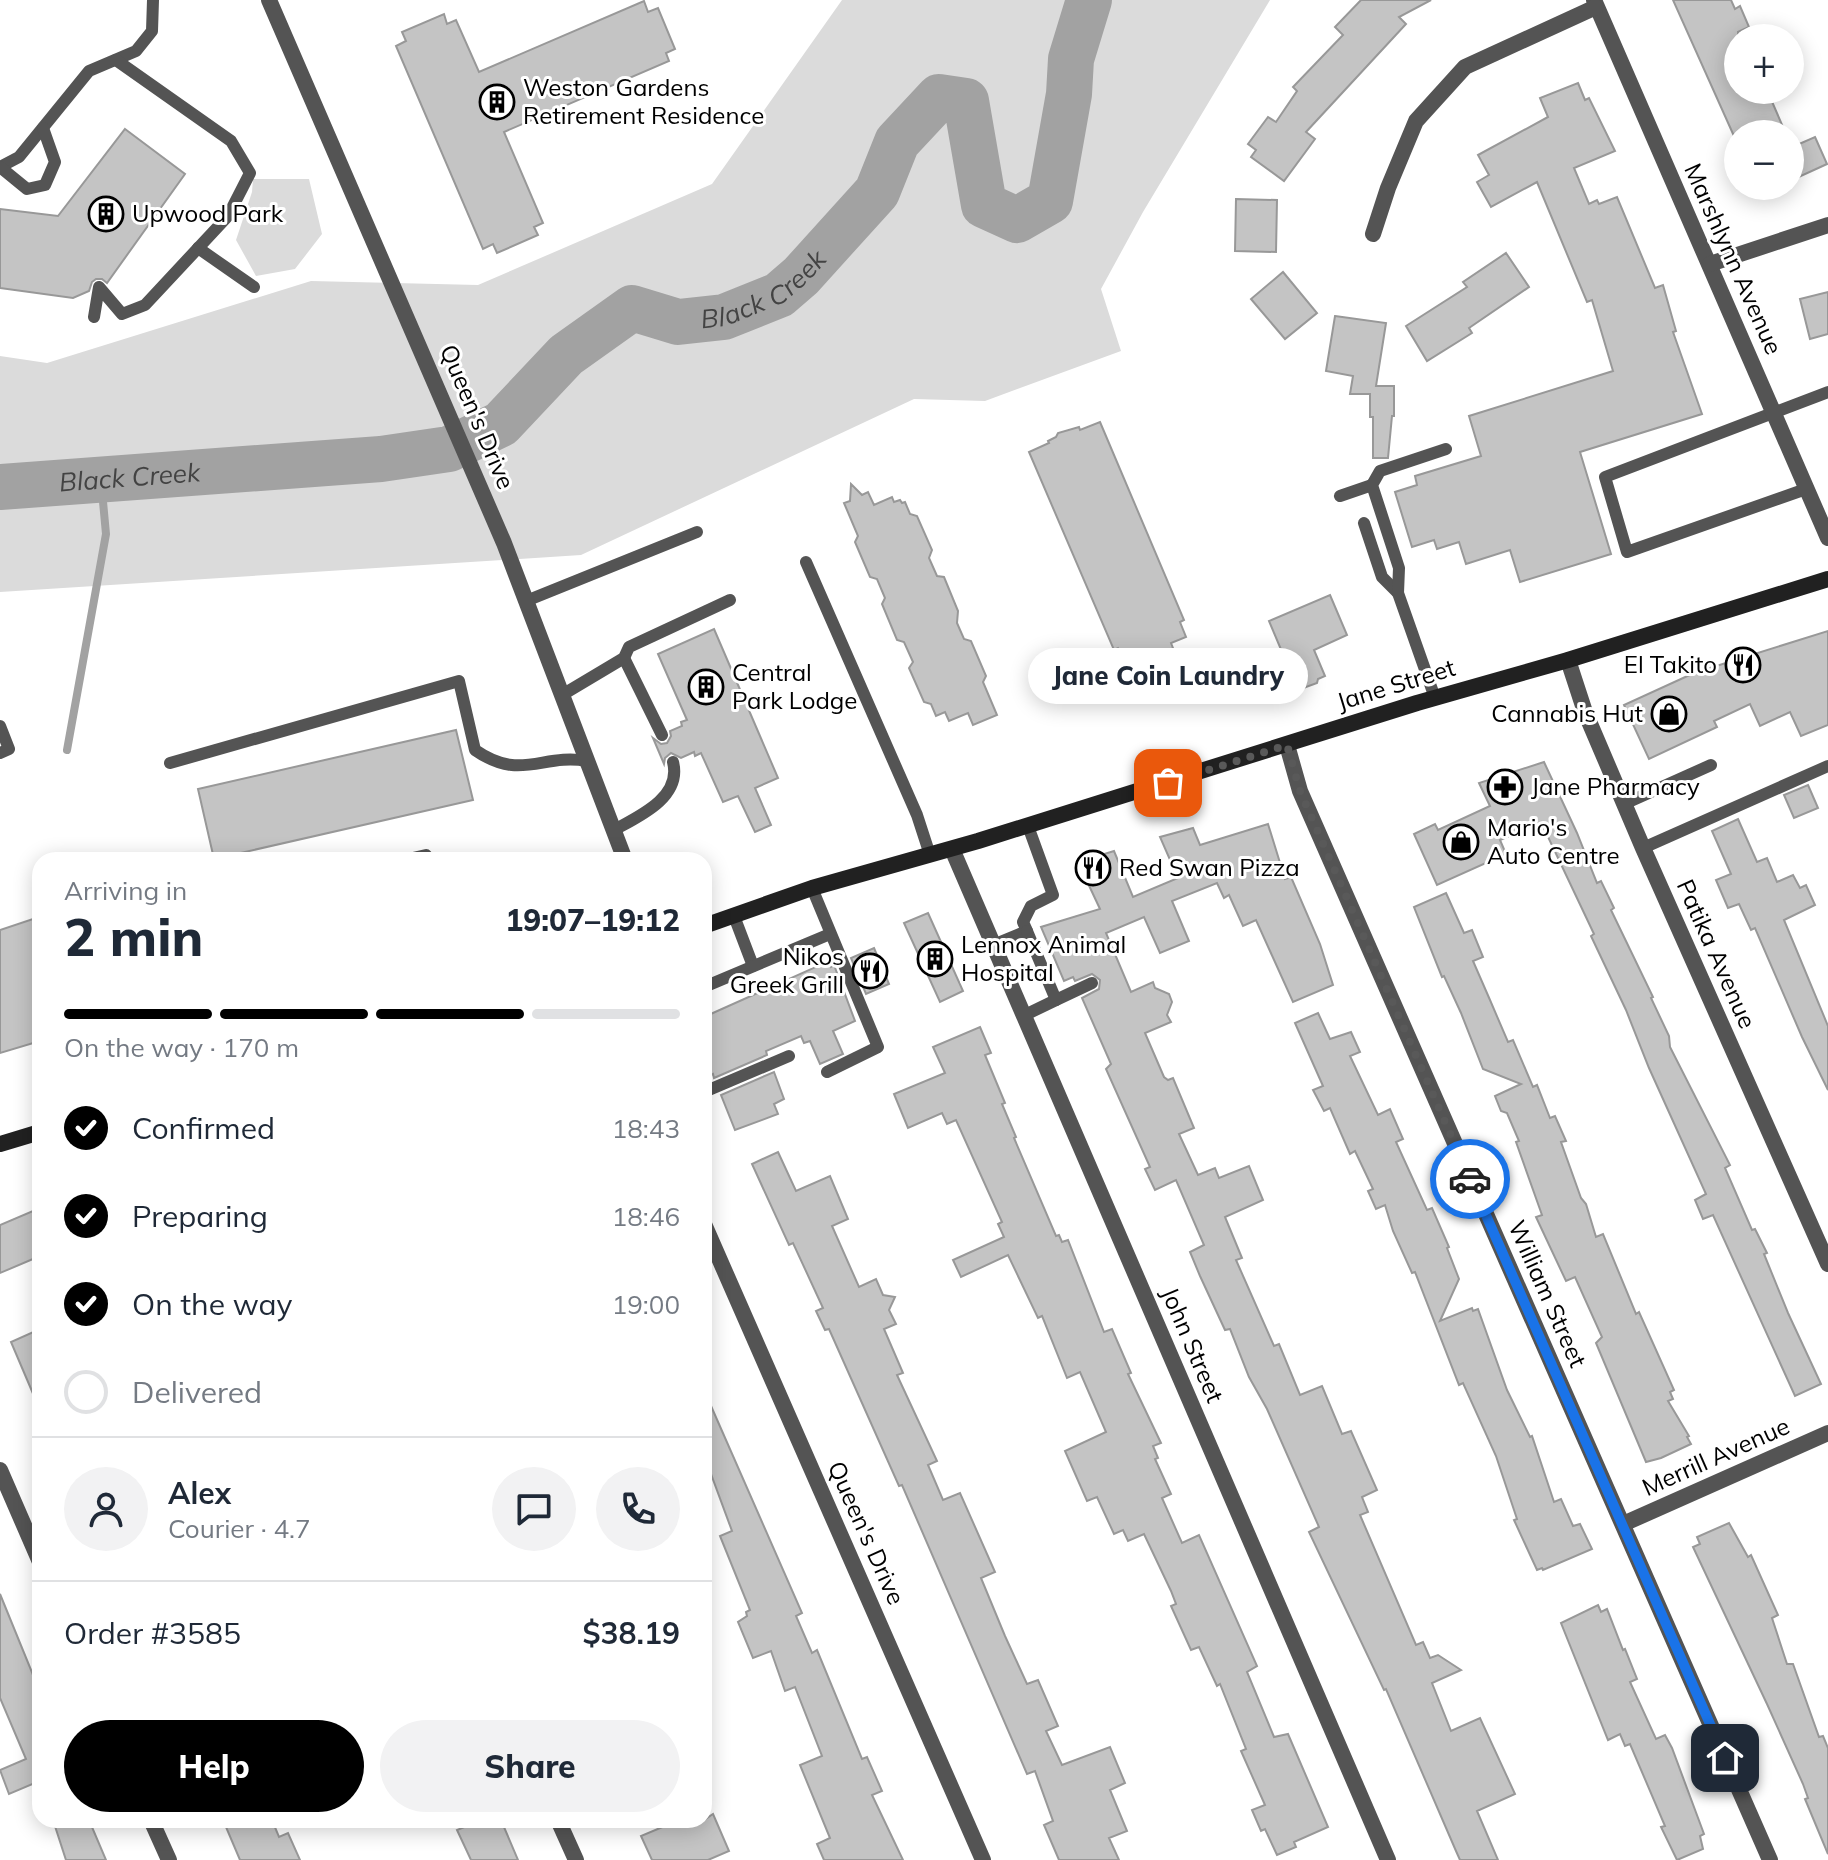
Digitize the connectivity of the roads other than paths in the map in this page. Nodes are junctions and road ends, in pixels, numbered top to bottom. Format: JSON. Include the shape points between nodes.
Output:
{"nodes":[{"id":1,"x":153,"y":0,"type":"edge"},
{"id":2,"x":269,"y":0,"type":"edge"},
{"id":3,"x":1595,"y":3,"type":"edge"},
{"id":4,"x":116,"y":60,"type":"junction"},
{"id":5,"x":43,"y":128,"type":"junction"},
{"id":6,"x":0,"y":167,"type":"edge"},
{"id":7,"x":1828,"y":225,"type":"edge"},
{"id":8,"x":1373,"y":234,"type":"dead end"},
{"id":9,"x":198,"y":248,"type":"junction"},
{"id":10,"x":1710,"y":264,"type":"junction"},
{"id":11,"x":254,"y":287,"type":"dead end"},
{"id":12,"x":94,"y":317,"type":"dead end"},
{"id":13,"x":1828,"y":392,"type":"edge"},
{"id":14,"x":1774,"y":414,"type":"junction"},
{"id":15,"x":1446,"y":449,"type":"dead end"},
{"id":16,"x":1372,"y":485,"type":"junction"},
{"id":17,"x":1806,"y":489,"type":"junction"},
{"id":18,"x":1340,"y":496,"type":"dead end"},
{"id":19,"x":1364,"y":523,"type":"dead end"},
{"id":20,"x":697,"y":532,"type":"dead end"},
{"id":21,"x":1828,"y":538,"type":"edge"},
{"id":22,"x":806,"y":562,"type":"dead end"},
{"id":23,"x":1828,"y":579,"type":"edge"},
{"id":24,"x":1398,"y":593,"type":"junction"},
{"id":25,"x":730,"y":600,"type":"dead end"},
{"id":26,"x":526,"y":601,"type":"junction"},
{"id":27,"x":624,"y":658,"type":"junction"},
{"id":28,"x":1568,"y":660,"type":"junction"},
{"id":29,"x":562,"y":695,"type":"junction"},
{"id":30,"x":1435,"y":698,"type":"junction"},
{"id":31,"x":0,"y":726,"type":"edge"},
{"id":32,"x":662,"y":735,"type":"dead end"},
{"id":33,"x":1287,"y":745,"type":"junction"},
{"id":34,"x":0,"y":753,"type":"edge"},
{"id":35,"x":587,"y":761,"type":"junction"},
{"id":36,"x":673,"y":762,"type":"dead end"},
{"id":37,"x":170,"y":763,"type":"dead end"},
{"id":38,"x":1711,"y":765,"type":"dead end"},
{"id":39,"x":1828,"y":766,"type":"edge"},
{"id":40,"x":1624,"y":804,"type":"junction"},
{"id":41,"x":1028,"y":826,"type":"junction"},
{"id":42,"x":614,"y":830,"type":"junction"},
{"id":43,"x":1643,"y":848,"type":"junction"},
{"id":44,"x":952,"y":849,"type":"junction"},
{"id":45,"x":622,"y":852,"type":"edge"},
{"id":46,"x":930,"y":855,"type":"junction"},
{"id":47,"x":812,"y":888,"type":"junction"},
{"id":48,"x":734,"y":916,"type":"junction"},
{"id":49,"x":712,"y":923,"type":"edge"},
{"id":50,"x":1027,"y":931,"type":"junction"},
{"id":51,"x":830,"y":934,"type":"junction"},
{"id":52,"x":993,"y":945,"type":"junction"},
{"id":53,"x":753,"y":966,"type":"junction"},
{"id":54,"x":1092,"y":983,"type":"dead end"},
{"id":55,"x":712,"y":984,"type":"edge"},
{"id":56,"x":1056,"y":1000,"type":"junction"},
{"id":57,"x":1023,"y":1016,"type":"junction"},
{"id":58,"x":789,"y":1056,"type":"dead end"},
{"id":59,"x":827,"y":1072,"type":"dead end"},
{"id":60,"x":712,"y":1089,"type":"edge"},
{"id":61,"x":32,"y":1134,"type":"edge"},
{"id":62,"x":0,"y":1144,"type":"edge"},
{"id":63,"x":712,"y":1242,"type":"edge"},
{"id":64,"x":1828,"y":1264,"type":"edge"},
{"id":65,"x":1828,"y":1433,"type":"edge"},
{"id":66,"x":0,"y":1470,"type":"edge"},
{"id":67,"x":1623,"y":1524,"type":"junction"},
{"id":68,"x":32,"y":1544,"type":"edge"},
{"id":69,"x":155,"y":1828,"type":"edge"},
{"id":70,"x":562,"y":1828,"type":"edge"},
{"id":71,"x":169,"y":1860,"type":"edge"},
{"id":72,"x":576,"y":1860,"type":"edge"},
{"id":73,"x":983,"y":1860,"type":"edge"},
{"id":74,"x":1388,"y":1860,"type":"edge"},
{"id":75,"x":1770,"y":1860,"type":"edge"}],
"edges":[{"from":1,"to":4,"type":"lane","via":[[152,31],[136,51]]},
{"from":2,"to":26,"type":"street","name":"Queen's Drive"},
{"from":3,"to":8,"type":"street","via":[[1465,67],[1416,121]]},
{"from":3,"to":10,"type":"street","name":"Marshlynn Avenue"},
{"from":4,"to":5,"type":"lane","via":[[89,71]]},
{"from":4,"to":9,"type":"lane","via":[[231,141],[250,173],[228,216]]},
{"from":5,"to":6,"type":"lane","via":[[19,157]]},
{"from":5,"to":6,"type":"lane","via":[[55,162],[45,185],[27,189]]},
{"from":7,"to":10,"type":"street"},
{"from":9,"to":11,"type":"lane"},
{"from":9,"to":12,"type":"lane","via":[[145,305],[122,314],[99,287]]},
{"from":10,"to":14,"type":"street","name":"Marshlynn Avenue"},
{"from":13,"to":14,"type":"lane"},
{"from":14,"to":17,"type":"street","name":"Marshlynn Avenue"},
{"from":14,"to":17,"type":"lane","via":[[1605,477],[1627,552]]},
{"from":15,"to":16,"type":"lane","via":[[1380,471]]},
{"from":16,"to":18,"type":"lane"},
{"from":16,"to":24,"type":"lane","via":[[1399,568]]},
{"from":17,"to":21,"type":"street","name":"Marshlynn Avenue"},
{"from":19,"to":24,"type":"lane","via":[[1382,577]]},
{"from":20,"to":26,"type":"lane"},
{"from":22,"to":46,"type":"lane"},
{"from":23,"to":28,"type":"main road","name":"Jane Street"},
{"from":24,"to":30,"type":"lane"},
{"from":25,"to":27,"type":"lane","via":[[629,647]]},
{"from":26,"to":29,"type":"street","name":"Queen's Drive"},
{"from":27,"to":29,"type":"lane"},
{"from":27,"to":32,"type":"lane"},
{"from":28,"to":30,"type":"main road","name":"Jane Street"},
{"from":28,"to":40,"type":"street","name":"Patika Avenue"},
{"from":29,"to":35,"type":"street","name":"Queen's Drive"},
{"from":30,"to":33,"type":"main road","name":"Jane Street"},
{"from":31,"to":34,"type":"lane","via":[[9,749]]},
{"from":33,"to":41,"type":"main road","name":"Jane Street"},
{"from":33,"to":67,"type":"street","name":"William Street","via":[[1305,804]]},
{"from":35,"to":37,"type":"lane","via":[[569,758],[521,766],[492,762],[475,750],[459,681]]},
{"from":35,"to":42,"type":"street","name":"Queen's Drive"},
{"from":36,"to":42,"type":"lane","via":[[676,772],[665,798]]},
{"from":38,"to":40,"type":"lane"},
{"from":39,"to":43,"type":"lane"},
{"from":40,"to":43,"type":"street","name":"Patika Avenue"},
{"from":41,"to":44,"type":"main road","name":"Jane Street"},
{"from":41,"to":50,"type":"lane","via":[[1053,895],[1031,906],[1023,922]]},
{"from":42,"to":45,"type":"street","name":"Queen's Drive"},
{"from":43,"to":64,"type":"street","name":"Patika Avenue"},
{"from":44,"to":46,"type":"main road","name":"Jane Street"},
{"from":44,"to":52,"type":"street","name":"John Street"},
{"from":46,"to":47,"type":"main road","name":"Jane Street"},
{"from":47,"to":48,"type":"main road","name":"Jane Street"},
{"from":47,"to":51,"type":"lane"},
{"from":48,"to":49,"type":"main road","name":"Jane Street"},
{"from":48,"to":53,"type":"lane"},
{"from":50,"to":52,"type":"lane"},
{"from":50,"to":56,"type":"lane"},
{"from":51,"to":53,"type":"lane"},
{"from":51,"to":59,"type":"lane","via":[[878,1047]]},
{"from":52,"to":57,"type":"street","name":"John Street"},
{"from":53,"to":55,"type":"lane"},
{"from":54,"to":56,"type":"lane"},
{"from":56,"to":57,"type":"lane"},
{"from":57,"to":74,"type":"street","name":"John Street"},
{"from":58,"to":60,"type":"lane"},
{"from":61,"to":62,"type":"main road"},
{"from":63,"to":73,"type":"street","name":"Queen's Drive"},
{"from":65,"to":67,"type":"street","name":"Merrill Avenue"},
{"from":66,"to":68,"type":"street"},
{"from":67,"to":75,"type":"street","name":"William Street"},
{"from":69,"to":71,"type":"street"},
{"from":70,"to":72,"type":"street"}]}
